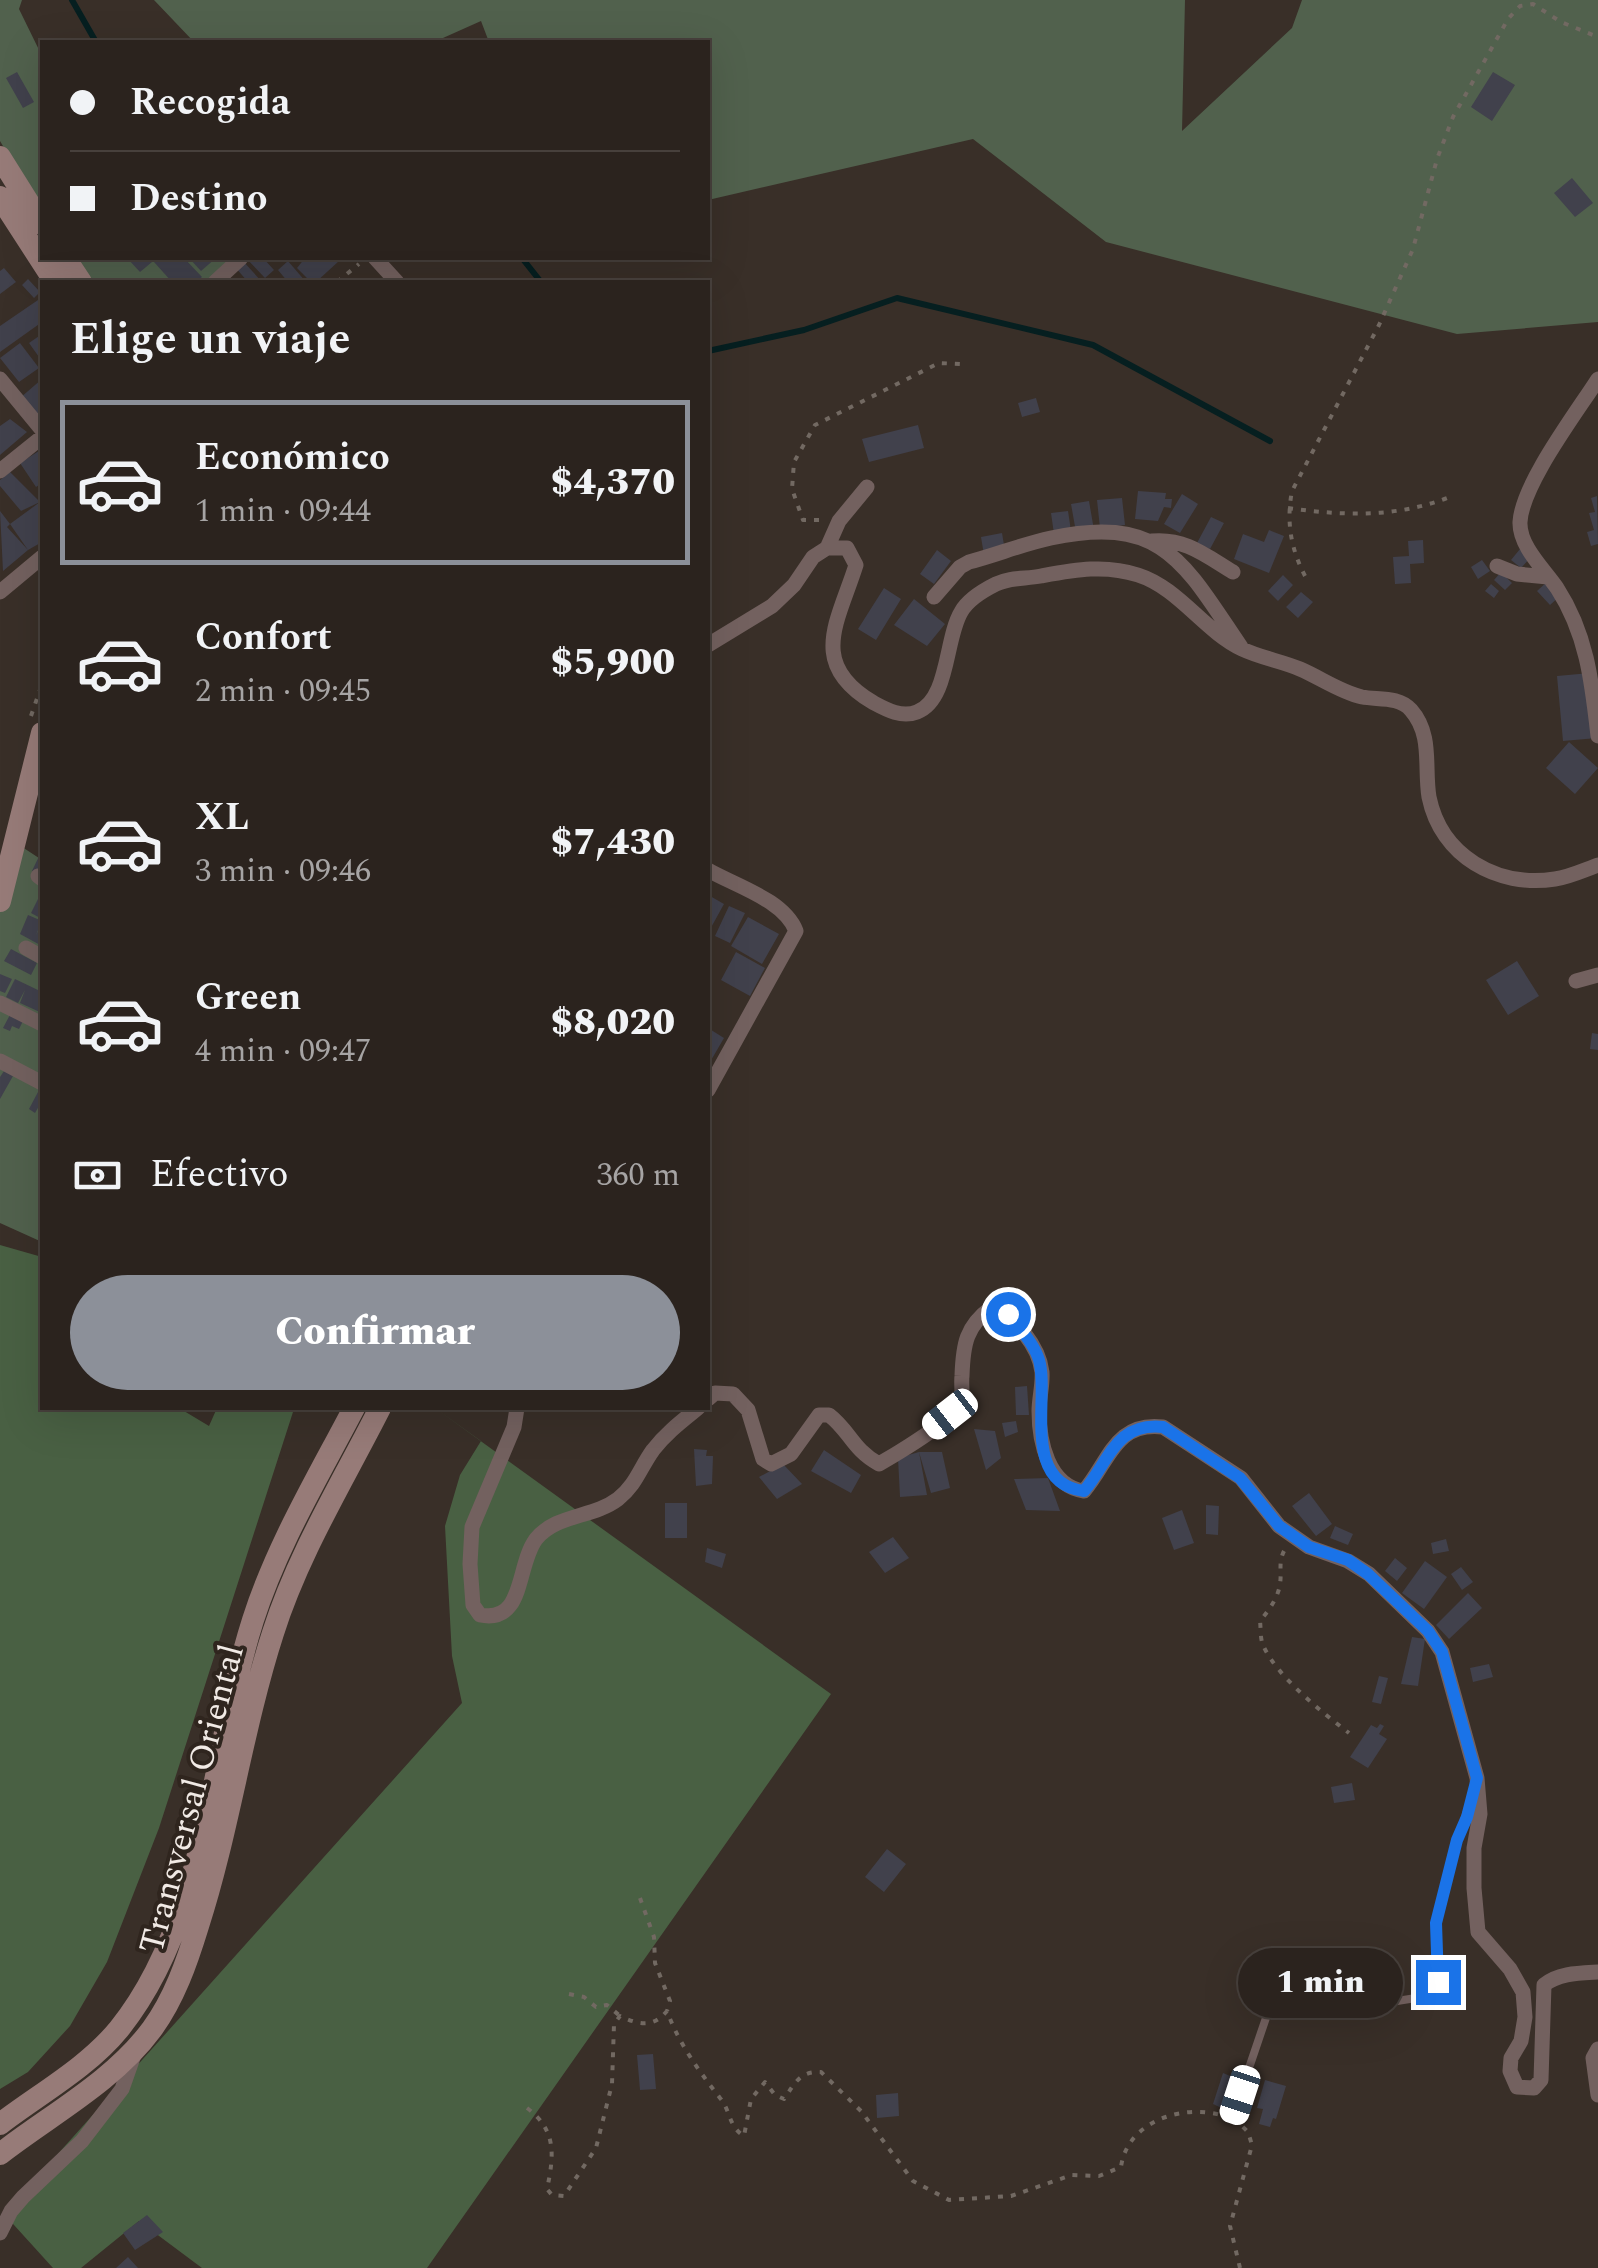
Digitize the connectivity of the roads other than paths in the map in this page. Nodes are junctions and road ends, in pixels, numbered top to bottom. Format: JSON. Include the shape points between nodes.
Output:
{"nodes":[{"id":1,"x":0,"y":157,"type":"edge"},
{"id":2,"x":0,"y":197,"type":"edge"},
{"id":3,"x":40,"y":221,"type":"edge"},
{"id":4,"x":40,"y":259,"type":"edge"},
{"id":5,"x":240,"y":260,"type":"edge"},
{"id":6,"x":377,"y":260,"type":"edge"},
{"id":7,"x":218,"y":280,"type":"edge"},
{"id":8,"x":395,"y":280,"type":"edge"},
{"id":9,"x":0,"y":378,"type":"edge"},
{"id":10,"x":1598,"y":379,"type":"edge"},
{"id":11,"x":40,"y":430,"type":"edge"},
{"id":12,"x":40,"y":435,"type":"edge"},
{"id":13,"x":0,"y":472,"type":"edge"},
{"id":14,"x":867,"y":487,"type":"dead end"},
{"id":15,"x":1152,"y":541,"type":"junction"},
{"id":16,"x":826,"y":548,"type":"junction"},
{"id":17,"x":40,"y":559,"type":"edge"},
{"id":18,"x":1497,"y":566,"type":"dead end"},
{"id":19,"x":1233,"y":572,"type":"dead end"},
{"id":20,"x":1548,"y":577,"type":"junction"},
{"id":21,"x":0,"y":592,"type":"edge"},
{"id":22,"x":934,"y":597,"type":"dead end"},
{"id":23,"x":710,"y":643,"type":"edge"},
{"id":24,"x":1243,"y":650,"type":"junction"},
{"id":25,"x":1598,"y":736,"type":"edge"},
{"id":26,"x":40,"y":749,"type":"edge"},
{"id":27,"x":32,"y":812,"type":"edge"},
{"id":28,"x":1598,"y":865,"type":"edge"},
{"id":29,"x":710,"y":871,"type":"edge"},
{"id":30,"x":0,"y":901,"type":"edge"},
{"id":31,"x":26,"y":948,"type":"dead end"},
{"id":32,"x":40,"y":956,"type":"edge"},
{"id":33,"x":1598,"y":975,"type":"edge"},
{"id":34,"x":1576,"y":981,"type":"dead end"},
{"id":35,"x":0,"y":1003,"type":"edge"},
{"id":36,"x":40,"y":1023,"type":"edge"},
{"id":37,"x":0,"y":1061,"type":"edge"},
{"id":38,"x":40,"y":1082,"type":"edge"},
{"id":39,"x":710,"y":1086,"type":"edge"},
{"id":40,"x":710,"y":1397,"type":"edge"},
{"id":41,"x":353,"y":1410,"type":"edge"},
{"id":42,"x":379,"y":1410,"type":"edge"},
{"id":43,"x":518,"y":1410,"type":"edge"},
{"id":44,"x":696,"y":1410,"type":"edge"},
{"id":45,"x":1477,"y":1778,"type":"junction"},
{"id":46,"x":1598,"y":1972,"type":"edge"},
{"id":47,"x":137,"y":2046,"type":"junction"},
{"id":48,"x":1598,"y":2049,"type":"edge"},
{"id":49,"x":1598,"y":2094,"type":"edge"},
{"id":50,"x":1232,"y":2118,"type":"road end"},
{"id":51,"x":0,"y":2124,"type":"edge"},
{"id":52,"x":0,"y":2154,"type":"edge"},
{"id":53,"x":0,"y":2233,"type":"edge"}],
"edges":[{"from":1,"to":3,"type":"main road"},
{"from":2,"to":4,"type":"main road"},
{"from":5,"to":7,"type":"street"},
{"from":6,"to":8,"type":"street"},
{"from":9,"to":11,"type":"street"},
{"from":10,"to":20,"type":"street","via":[[1526,498],[1520,523]]},
{"from":12,"to":13,"type":"street"},
{"from":14,"to":16,"type":"street"},
{"from":15,"to":19,"type":"street","via":[[1187,544]]},
{"from":15,"to":22,"type":"street","via":[[1108,530],[1050,538],[960,566]]},
{"from":15,"to":24,"type":"street","via":[[1190,575]]},
{"from":16,"to":23,"type":"street","via":[[772,606]]},
{"from":16,"to":24,"type":"street","via":[[847,548],[856,565],[833,631],[832,658],[862,694],[902,715],[933,700],[962,609],[1016,578],[1090,568],[1140,576]]},
{"from":17,"to":21,"type":"street"},
{"from":18,"to":20,"type":"street"},
{"from":20,"to":25,"type":"street","via":[[1578,627]]},
{"from":24,"to":28,"type":"street","via":[[1343,691],[1409,706],[1423,728],[1437,823],[1480,868],[1519,880],[1556,879]]},
{"from":26,"to":27,"type":"main road"},
{"from":27,"to":30,"type":"main road"},
{"from":29,"to":39,"type":"street","via":[[776,906],[796,932]]},
{"from":31,"to":32,"type":"street"},
{"from":33,"to":34,"type":"street"},
{"from":35,"to":36,"type":"street"},
{"from":37,"to":38,"type":"street"},
{"from":40,"to":45,"type":"street","via":[[733,1394],[748,1410],[771,1464],[791,1454],[819,1415],[838,1422],[851,1443],[879,1464],[960,1401],[963,1339],[976,1318],[992,1307],[1008,1314],[1038,1357],[1040,1423],[1055,1475],[1084,1491],[1122,1437],[1148,1425],[1163,1427],[1240,1478],[1279,1526],[1368,1574],[1428,1631],[1442,1652]]},
{"from":41,"to":51,"type":"main road","name":"Transversal Oriental","via":[[274,1564],[254,1618],[202,1835],[158,1965],[117,2031]]},
{"from":42,"to":47,"type":"main road","name":"Transversal Oriental","via":[[298,1567],[273,1633],[188,1958],[170,2000]]},
{"from":43,"to":44,"type":"street","via":[[472,1526],[473,1605],[494,1618],[512,1607],[536,1540],[552,1525],[614,1502],[635,1484],[670,1431]]},
{"from":45,"to":46,"type":"street","via":[[1478,1932],[1523,1992],[1521,2041],[1510,2071],[1517,2087],[1534,2088],[1541,2080],[1544,1985]]},
{"from":45,"to":50,"type":"lane","via":[[1436,1923],[1438,1982],[1422,1997],[1390,2002],[1354,1990],[1318,1958],[1290,1957],[1271,1985]]},
{"from":47,"to":52,"type":"main road","name":"Transversal Oriental"},
{"from":47,"to":53,"type":"street","via":[[122,2089],[82,2141],[11,2211]]},
{"from":48,"to":49,"type":"street"}]}
